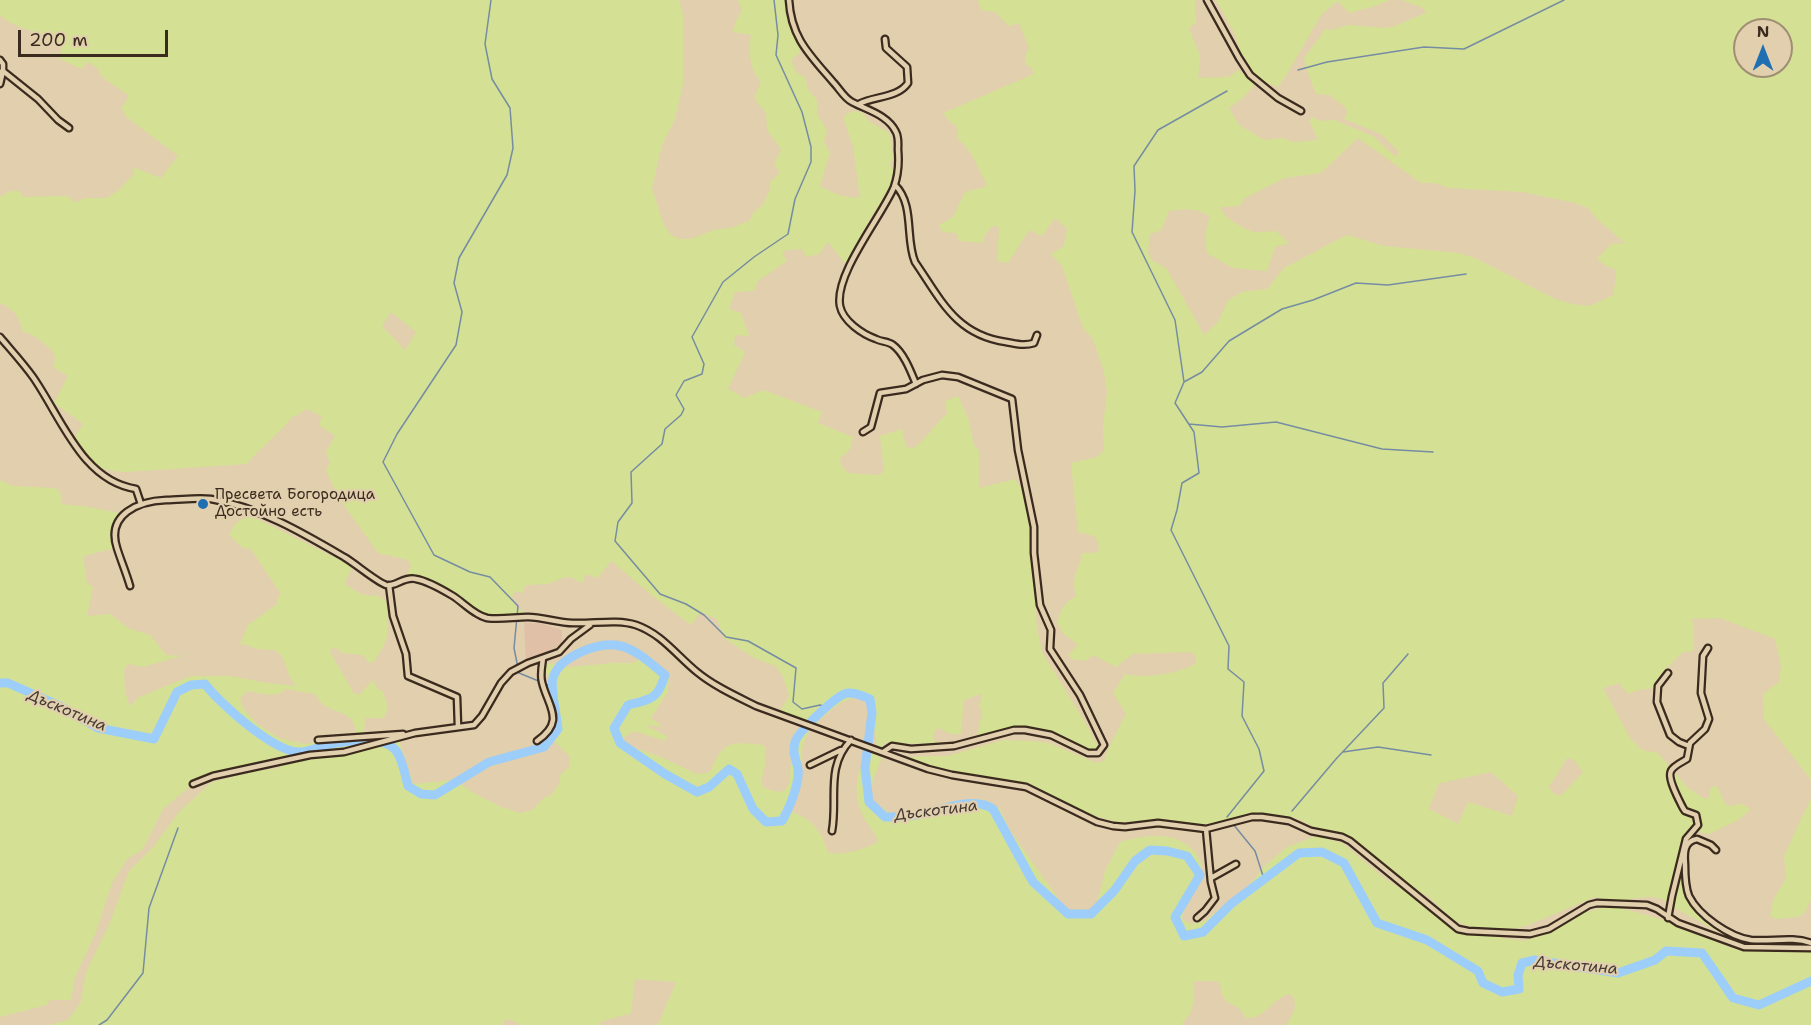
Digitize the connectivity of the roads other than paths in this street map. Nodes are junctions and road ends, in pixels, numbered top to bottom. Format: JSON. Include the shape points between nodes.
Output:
{"nodes":[{"id":1,"x":789,"y":0,"type":"edge"},
{"id":2,"x":1208,"y":0,"type":"edge"},
{"id":3,"x":885,"y":39,"type":"dead end"},
{"id":4,"x":0,"y":60,"type":"edge"},
{"id":5,"x":2,"y":72,"type":"edge"},
{"id":6,"x":0,"y":84,"type":"edge"},
{"id":7,"x":859,"y":104,"type":"junction"},
{"id":8,"x":1301,"y":111,"type":"dead end"},
{"id":9,"x":69,"y":128,"type":"dead end"},
{"id":10,"x":895,"y":186,"type":"junction"},
{"id":11,"x":1037,"y":335,"type":"dead end"},
{"id":12,"x":0,"y":337,"type":"edge"},
{"id":13,"x":916,"y":384,"type":"junction"},
{"id":14,"x":863,"y":432,"type":"dead end"},
{"id":15,"x":141,"y":504,"type":"junction"},
{"id":16,"x":388,"y":585,"type":"junction"},
{"id":17,"x":130,"y":586,"type":"dead end"},
{"id":18,"x":570,"y":623,"type":"junction"},
{"id":19,"x":592,"y":623,"type":"junction"},
{"id":20,"x":571,"y":639,"type":"junction"},
{"id":21,"x":1708,"y":648,"type":"dead end"},
{"id":22,"x":543,"y":658,"type":"junction"},
{"id":23,"x":1668,"y":673,"type":"dead end"},
{"id":24,"x":458,"y":727,"type":"junction"},
{"id":25,"x":415,"y":733,"type":"junction"},
{"id":26,"x":318,"y":740,"type":"dead end"},
{"id":27,"x":851,"y":740,"type":"junction"},
{"id":28,"x":537,"y":741,"type":"dead end"},
{"id":29,"x":1689,"y":746,"type":"junction"},
{"id":30,"x":842,"y":750,"type":"junction"},
{"id":31,"x":880,"y":751,"type":"junction"},
{"id":32,"x":810,"y":765,"type":"dead end"},
{"id":33,"x":193,"y":784,"type":"dead end"},
{"id":34,"x":1206,"y":829,"type":"junction"},
{"id":35,"x":832,"y":831,"type":"dead end"},
{"id":36,"x":1716,"y":850,"type":"dead end"},
{"id":37,"x":1684,"y":852,"type":"junction"},
{"id":38,"x":1236,"y":864,"type":"dead end"},
{"id":39,"x":1211,"y":878,"type":"junction"},
{"id":40,"x":1197,"y":918,"type":"dead end"},
{"id":41,"x":1668,"y":918,"type":"junction"},
{"id":42,"x":1811,"y":943,"type":"edge"},
{"id":43,"x":1811,"y":948,"type":"edge"}],
"edges":[{"from":1,"to":7,"type":"street","via":[[801,44],[848,99]]},
{"from":2,"to":8,"type":"street","via":[[1250,75]]},
{"from":3,"to":7,"type":"street","via":[[886,48],[907,67],[908,83],[902,91]]},
{"from":4,"to":5,"type":"street"},
{"from":5,"to":6,"type":"street"},
{"from":5,"to":9,"type":"street"},
{"from":7,"to":10,"type":"street","via":[[888,122],[897,134]]},
{"from":10,"to":11,"type":"street","via":[[903,198],[915,262],[952,316],[973,332],[997,341],[1027,345],[1034,343]]},
{"from":10,"to":13,"type":"street","via":[[849,268],[841,288],[840,307],[858,329],[893,345]]},
{"from":12,"to":15,"type":"street","via":[[34,377],[72,440],[99,473],[113,483],[136,489]]},
{"from":13,"to":14,"type":"street","via":[[880,393],[871,427]]},
{"from":13,"to":31,"type":"street","via":[[934,376],[951,375],[1013,402],[1018,450],[1034,527],[1040,604],[1051,630],[1050,649],[1080,695],[1104,745],[1098,753],[1088,753],[1051,735],[1014,730],[954,746],[892,746]]},
{"from":15,"to":16,"type":"street","via":[[204,499],[250,510],[292,527]]},
{"from":15,"to":17,"type":"street","via":[[122,515],[115,534]]},
{"from":16,"to":18,"type":"street","via":[[416,579],[484,617],[531,617]]},
{"from":16,"to":24,"type":"street","via":[[408,676],[457,697]]},
{"from":18,"to":19,"type":"street"},
{"from":18,"to":20,"type":"street"},
{"from":19,"to":20,"type":"street"},
{"from":19,"to":27,"type":"street","via":[[630,624],[645,629],[698,673],[729,692],[756,706]]},
{"from":20,"to":22,"type":"street","via":[[559,652]]},
{"from":21,"to":29,"type":"street","via":[[1703,656],[1701,693],[1709,721]]},
{"from":22,"to":24,"type":"street","via":[[511,672],[479,721]]},
{"from":22,"to":28,"type":"street","via":[[542,683],[553,718],[550,731]]},
{"from":23,"to":29,"type":"street","via":[[1658,686],[1657,702],[1670,735]]},
{"from":24,"to":25,"type":"street"},
{"from":25,"to":26,"type":"street"},
{"from":25,"to":33,"type":"street","via":[[344,752],[310,755],[213,776]]},
{"from":27,"to":30,"type":"street"},
{"from":27,"to":31,"type":"street"},
{"from":29,"to":37,"type":"street","via":[[1688,757],[1670,773],[1685,811],[1697,817],[1698,828],[1686,839]]},
{"from":30,"to":32,"type":"street"},
{"from":30,"to":35,"type":"street","via":[[833,780]]},
{"from":31,"to":34,"type":"street","via":[[952,775],[1026,787],[1113,826],[1158,823]]},
{"from":34,"to":39,"type":"street"},
{"from":34,"to":41,"type":"street","via":[[1262,817],[1289,820],[1311,831],[1342,837],[1449,923],[1468,931],[1530,934],[1549,929],[1597,903],[1647,905]]},
{"from":36,"to":37,"type":"street","via":[[1697,839]]},
{"from":37,"to":41,"type":"street"},
{"from":37,"to":42,"type":"street","via":[[1690,897],[1716,924],[1750,940]]},
{"from":38,"to":39,"type":"street"},
{"from":39,"to":40,"type":"street","via":[[1215,897]]},
{"from":41,"to":43,"type":"street","via":[[1744,947]]}]}
